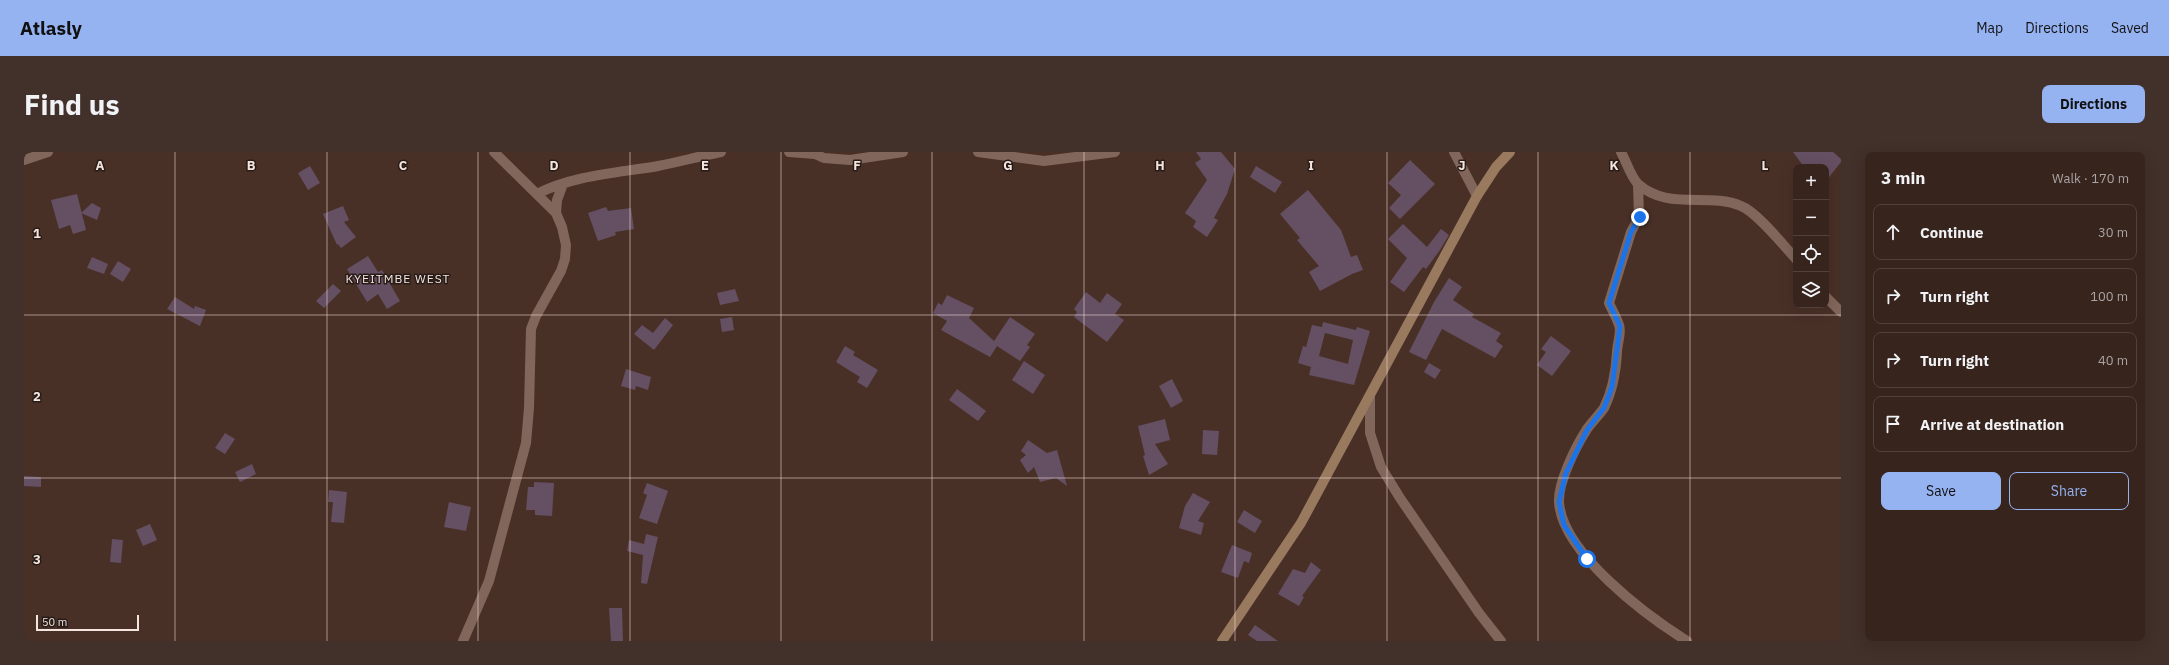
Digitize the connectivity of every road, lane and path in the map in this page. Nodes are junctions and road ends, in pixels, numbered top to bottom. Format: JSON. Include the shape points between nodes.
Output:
{"nodes":[{"id":1,"x":46,"y":152,"type":"edge"},
{"id":2,"x":494,"y":152,"type":"edge"},
{"id":3,"x":721,"y":152,"type":"edge"},
{"id":4,"x":789,"y":152,"type":"edge"},
{"id":5,"x":903,"y":152,"type":"edge"},
{"id":6,"x":978,"y":152,"type":"edge"},
{"id":7,"x":1115,"y":152,"type":"edge"},
{"id":8,"x":1454,"y":152,"type":"edge"},
{"id":9,"x":1510,"y":152,"type":"edge"},
{"id":10,"x":1621,"y":152,"type":"edge"},
{"id":11,"x":815,"y":153,"type":"edge"},
{"id":12,"x":24,"y":160,"type":"edge"},
{"id":13,"x":563,"y":184,"type":"junction"},
{"id":14,"x":1638,"y":184,"type":"junction"},
{"id":15,"x":537,"y":194,"type":"junction"},
{"id":16,"x":1477,"y":196,"type":"junction"},
{"id":17,"x":556,"y":213,"type":"junction"},
{"id":18,"x":1793,"y":255,"type":"edge"},
{"id":19,"x":1829,"y":300,"type":"edge"},
{"id":20,"x":1841,"y":312,"type":"edge"},
{"id":21,"x":1370,"y":398,"type":"junction"},
{"id":22,"x":463,"y":641,"type":"edge"},
{"id":23,"x":1222,"y":641,"type":"edge"},
{"id":24,"x":1501,"y":641,"type":"edge"},
{"id":25,"x":1687,"y":641,"type":"edge"}],
"edges":[{"from":1,"to":12,"type":"street"},
{"from":2,"to":15,"type":"street"},
{"from":3,"to":13,"type":"street"},
{"from":4,"to":11,"type":"street"},
{"from":5,"to":11,"type":"street","via":[[850,160],[824,158]]},
{"from":6,"to":7,"type":"street","via":[[1044,161]]},
{"from":8,"to":16,"type":"street"},
{"from":9,"to":16,"type":"street","via":[[1496,167]]},
{"from":10,"to":14,"type":"street"},
{"from":13,"to":15,"type":"street"},
{"from":13,"to":17,"type":"street","via":[[557,200]]},
{"from":14,"to":18,"type":"street","via":[[1650,192],[1678,201],[1720,200],[1742,206],[1784,243]]},
{"from":14,"to":25,"type":"street","via":[[1640,217],[1631,232],[1609,303],[1620,326],[1612,387],[1604,408],[1587,430],[1566,473],[1559,502],[1564,525],[1587,559],[1666,628]]},
{"from":15,"to":17,"type":"street"},
{"from":16,"to":21,"type":"street"},
{"from":17,"to":22,"type":"street","via":[[566,245],[565,259],[530,329],[526,443],[489,581]]},
{"from":19,"to":20,"type":"street"},
{"from":21,"to":23,"type":"street","via":[[1301,523]]},
{"from":21,"to":24,"type":"street","via":[[1370,433],[1381,467],[1479,613]]}]}
